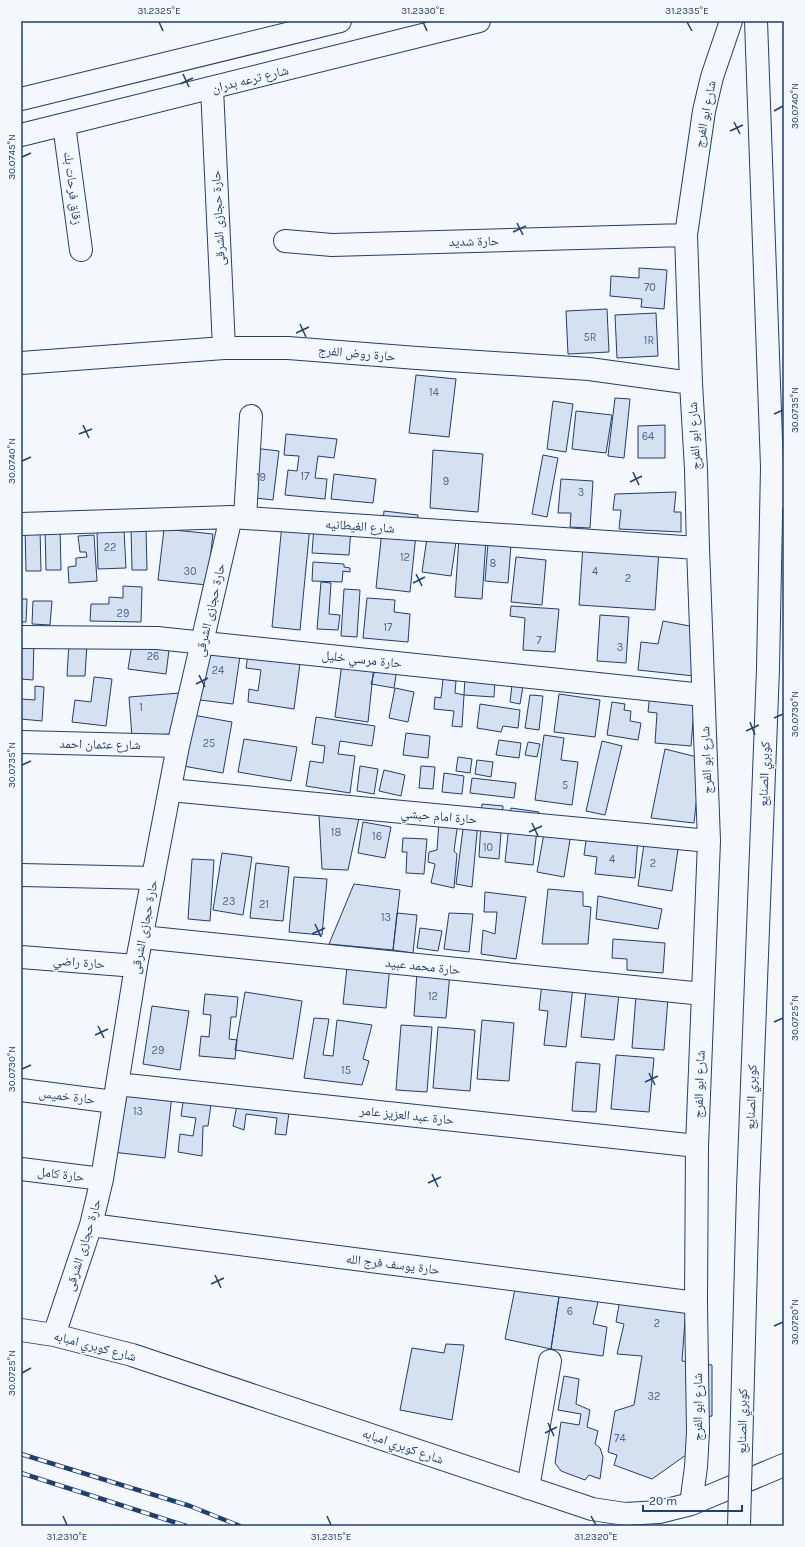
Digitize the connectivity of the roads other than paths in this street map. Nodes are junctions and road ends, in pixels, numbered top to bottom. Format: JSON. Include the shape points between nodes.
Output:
{"nodes":[{"id":1,"x":340,"y":21,"type":"edge"},
{"id":2,"x":479,"y":21,"type":"edge"},
{"id":3,"x":731,"y":21,"type":"edge"},
{"id":4,"x":756,"y":21,"type":"edge"},
{"id":5,"x":212,"y":88,"type":"junction"},
{"id":6,"x":21,"y":99,"type":"edge"},
{"id":7,"x":64,"y":125,"type":"junction"},
{"id":8,"x":21,"y":135,"type":"edge"},
{"id":9,"x":686,"y":235,"type":"junction"},
{"id":10,"x":285,"y":241,"type":"dead end"},
{"id":11,"x":81,"y":250,"type":"dead end"},
{"id":12,"x":224,"y":348,"type":"junction"},
{"id":13,"x":21,"y":363,"type":"edge"},
{"id":14,"x":691,"y":383,"type":"junction"},
{"id":15,"x":251,"y":416,"type":"dead end"},
{"id":16,"x":772,"y":467,"type":"junction"},
{"id":17,"x":784,"y":497,"type":"edge"},
{"id":18,"x":238,"y":518,"type":"junction"},
{"id":19,"x":21,"y":524,"type":"edge"},
{"id":20,"x":698,"y":548,"type":"junction"},
{"id":21,"x":21,"y":637,"type":"edge"},
{"id":22,"x":202,"y":643,"type":"junction"},
{"id":23,"x":703,"y":695,"type":"junction"},
{"id":24,"x":21,"y":742,"type":"edge"},
{"id":25,"x":178,"y":746,"type":"junction"},
{"id":26,"x":170,"y":790,"type":"junction"},
{"id":27,"x":709,"y":841,"type":"junction"},
{"id":28,"x":21,"y":875,"type":"edge"},
{"id":29,"x":153,"y":878,"type":"junction"},
{"id":30,"x":142,"y":937,"type":"junction"},
{"id":31,"x":21,"y":957,"type":"edge"},
{"id":32,"x":136,"y":966,"type":"junction"},
{"id":33,"x":703,"y":994,"type":"junction"},
{"id":34,"x":21,"y":1090,"type":"edge"},
{"id":35,"x":115,"y":1093,"type":"junction"},
{"id":36,"x":697,"y":1146,"type":"junction"},
{"id":37,"x":21,"y":1169,"type":"edge"},
{"id":38,"x":102,"y":1179,"type":"junction"},
{"id":39,"x":91,"y":1225,"type":"junction"},
{"id":40,"x":696,"y":1303,"type":"junction"},
{"id":41,"x":21,"y":1330,"type":"edge"},
{"id":42,"x":54,"y":1335,"type":"junction"},
{"id":43,"x":550,"y":1361,"type":"dead end"},
{"id":44,"x":784,"y":1465,"type":"edge"},
{"id":45,"x":528,"y":1488,"type":"junction"},
{"id":46,"x":691,"y":1504,"type":"junction"},
{"id":47,"x":740,"y":1526,"type":"edge"}],
"edges":[{"from":1,"to":6,"type":"street"},
{"from":2,"to":5,"type":"street","name":"شارع ترعه بدران"},
{"from":3,"to":9,"type":"street","name":"شارع ابو الفرج","via":[[712,77],[704,112]]},
{"from":4,"to":16,"type":"street"},
{"from":5,"to":7,"type":"street","name":"شارع ترعه بدران"},
{"from":5,"to":12,"type":"street","name":"حارة حجازى الشرقى"},
{"from":7,"to":8,"type":"street","name":"شارع ترعه بدران"},
{"from":7,"to":11,"type":"street","name":"زقاق فرحات بك"},
{"from":9,"to":10,"type":"street","name":"حارة شديد","via":[[332,245]]},
{"from":9,"to":14,"type":"street","name":"شارع ابو الفرج"},
{"from":12,"to":13,"type":"street","name":"حارة روض الفرج"},
{"from":12,"to":14,"type":"street","name":"حارة روض الفرج","via":[[288,348],[589,369]]},
{"from":14,"to":20,"type":"street","name":"شارع ابو الفرج"},
{"from":15,"to":18,"type":"street","name":"حارة حجازى الشرقى"},
{"from":16,"to":17,"type":"street"},
{"from":16,"to":47,"type":"street","name":"كوبري الصنايع","bridge":true,"via":[[768,669],[748,1189]]},
{"from":18,"to":19,"type":"street","name":"شارع الغيطانيه"},
{"from":18,"to":20,"type":"street","name":"شارع الغيطانيه"},
{"from":18,"to":22,"type":"street","name":"حارة حجازى الشرقى"},
{"from":20,"to":23,"type":"street","name":"شارع ابو الفرج"},
{"from":21,"to":22,"type":"street","name":"حارة مرسي خليل","via":[[157,638]]},
{"from":22,"to":23,"type":"street","name":"حارة مرسي خليل"},
{"from":22,"to":25,"type":"street","name":"حارة حجازى الشرقى"},
{"from":23,"to":27,"type":"street","name":"شارع ابو الفرج"},
{"from":24,"to":25,"type":"street","name":"شارع عثمان احمد"},
{"from":25,"to":26,"type":"street","name":"حارة حجازى الشرقى"},
{"from":26,"to":27,"type":"street","name":"حارة امام حبشي"},
{"from":26,"to":29,"type":"street","name":"حارة حجازى الشرقى"},
{"from":27,"to":33,"type":"street","name":"شارع ابو الفرج"},
{"from":28,"to":29,"type":"street"},
{"from":29,"to":30,"type":"street","name":"حارة حجازى الشرقى"},
{"from":30,"to":32,"type":"street","name":"حارة حجازى الشرقى"},
{"from":30,"to":33,"type":"street","name":"حارة محمد عبيد"},
{"from":31,"to":32,"type":"street","name":"حارة راضي"},
{"from":32,"to":35,"type":"street","name":"حارة حجازى الشرقى"},
{"from":33,"to":36,"type":"street","name":"شارع ابو الفرج"},
{"from":34,"to":35,"type":"street","name":"حارة خميس"},
{"from":35,"to":36,"type":"street","name":"حارة عبد العزيز عامر"},
{"from":35,"to":38,"type":"street","name":"حارة حجازى الشرقى"},
{"from":36,"to":40,"type":"street","name":"شارع ابو الفرج"},
{"from":37,"to":38,"type":"street","name":"حارة كامل"},
{"from":38,"to":39,"type":"street","name":"حارة حجازى الشرقى"},
{"from":39,"to":40,"type":"street","name":"حارة يوسف فرج الله"},
{"from":39,"to":42,"type":"street","name":"حارة حجازى الشرقى"},
{"from":40,"to":46,"type":"street","name":"شارع ابو الفرج","via":[[698,1432]]},
{"from":41,"to":42,"type":"street","name":"شارع كوبري امبابه"},
{"from":42,"to":45,"type":"street","name":"شارع كوبري امبابه","via":[[152,1362]]},
{"from":43,"to":45,"type":"street"},
{"from":44,"to":46,"type":"street","name":"شارع كوبري امبابه"},
{"from":45,"to":46,"type":"street","name":"شارع كوبري امبابه","via":[[592,1509],[625,1514],[659,1512]]}]}
